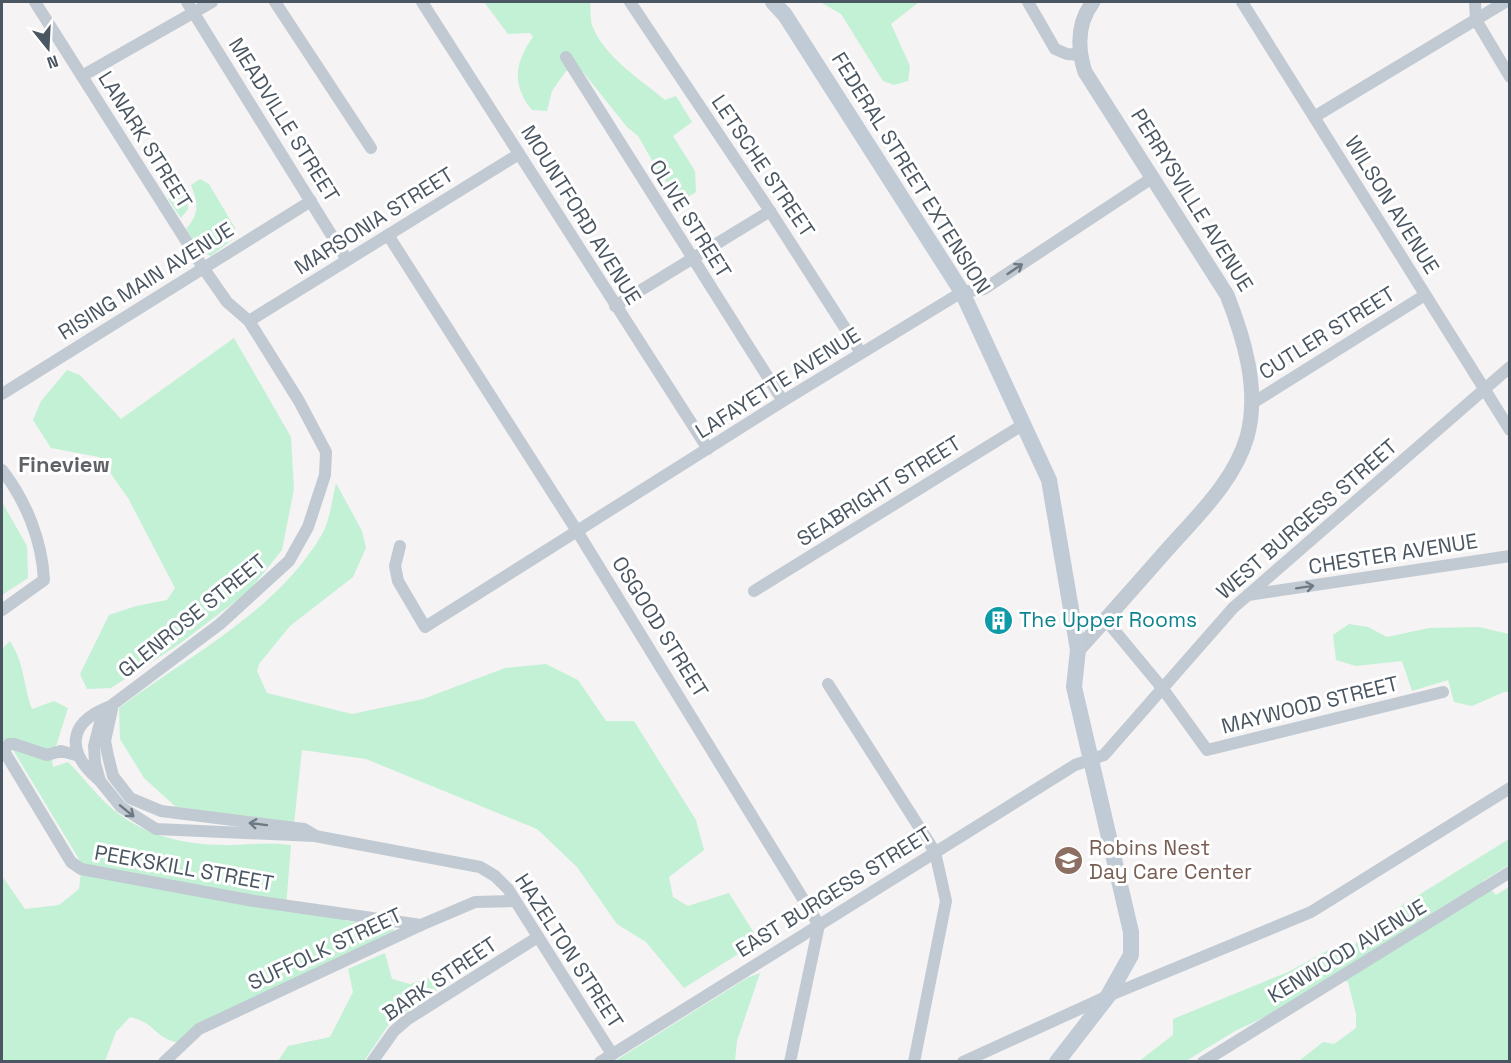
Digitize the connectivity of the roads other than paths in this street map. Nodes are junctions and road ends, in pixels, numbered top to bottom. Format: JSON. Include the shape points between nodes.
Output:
{"nodes":[{"id":1,"x":35,"y":2,"type":"edge"},
{"id":2,"x":212,"y":2,"type":"edge"},
{"id":3,"x":275,"y":2,"type":"edge"},
{"id":4,"x":422,"y":2,"type":"edge"},
{"id":5,"x":630,"y":2,"type":"edge"},
{"id":6,"x":773,"y":2,"type":"edge"},
{"id":7,"x":1028,"y":2,"type":"edge"},
{"id":8,"x":1093,"y":2,"type":"edge"},
{"id":9,"x":1242,"y":2,"type":"edge"},
{"id":10,"x":1475,"y":2,"type":"edge"},
{"id":11,"x":1505,"y":2,"type":"edge"},
{"id":12,"x":190,"y":7,"type":"edge"},
{"id":13,"x":1476,"y":20,"type":"junction"},
{"id":14,"x":1080,"y":55,"type":"junction"},
{"id":15,"x":566,"y":57,"type":"dead end"},
{"id":16,"x":82,"y":76,"type":"junction"},
{"id":17,"x":1509,"y":77,"type":"edge"},
{"id":18,"x":1314,"y":117,"type":"junction"},
{"id":19,"x":371,"y":148,"type":"dead end"},
{"id":20,"x":519,"y":154,"type":"junction"},
{"id":21,"x":1152,"y":178,"type":"junction"},
{"id":22,"x":311,"y":201,"type":"junction"},
{"id":23,"x":770,"y":211,"type":"junction"},
{"id":24,"x":388,"y":235,"type":"junction"},
{"id":25,"x":347,"y":260,"type":"junction"},
{"id":26,"x":692,"y":260,"type":"junction"},
{"id":27,"x":204,"y":269,"type":"junction"},
{"id":28,"x":962,"y":292,"type":"junction"},
{"id":29,"x":1425,"y":295,"type":"junction"},
{"id":30,"x":615,"y":306,"type":"junction"},
{"id":31,"x":249,"y":321,"type":"junction"},
{"id":32,"x":861,"y":353,"type":"junction"},
{"id":33,"x":1509,"y":367,"type":"edge"},
{"id":34,"x":1484,"y":389,"type":"junction"},
{"id":35,"x":2,"y":394,"type":"edge"},
{"id":36,"x":783,"y":401,"type":"junction"},
{"id":37,"x":1251,"y":404,"type":"junction"},
{"id":38,"x":1024,"y":424,"type":"junction"},
{"id":39,"x":1509,"y":430,"type":"edge"},
{"id":40,"x":708,"y":449,"type":"junction"},
{"id":41,"x":326,"y":452,"type":"joint"},
{"id":42,"x":2,"y":470,"type":"edge"},
{"id":43,"x":578,"y":531,"type":"junction"},
{"id":44,"x":400,"y":546,"type":"dead end"},
{"id":45,"x":1509,"y":556,"type":"edge"},
{"id":46,"x":754,"y":591,"type":"dead end"},
{"id":47,"x":1247,"y":595,"type":"junction"},
{"id":48,"x":2,"y":610,"type":"edge"},
{"id":49,"x":1105,"y":619,"type":"junction"},
{"id":50,"x":1078,"y":650,"type":"junction"},
{"id":51,"x":828,"y":684,"type":"dead end"},
{"id":52,"x":1163,"y":689,"type":"junction"},
{"id":53,"x":1443,"y":692,"type":"dead end"},
{"id":54,"x":112,"y":705,"type":"junction"},
{"id":55,"x":76,"y":755,"type":"junction"},
{"id":56,"x":1090,"y":759,"type":"junction"},
{"id":57,"x":100,"y":780,"type":"junction"},
{"id":58,"x":1509,"y":788,"type":"edge"},
{"id":59,"x":315,"y":836,"type":"junction"},
{"id":60,"x":935,"y":852,"type":"junction"},
{"id":61,"x":1509,"y":873,"type":"edge"},
{"id":62,"x":515,"y":902,"type":"junction"},
{"id":63,"x":819,"y":925,"type":"junction"},
{"id":64,"x":421,"y":926,"type":"junction"},
{"id":65,"x":538,"y":937,"type":"junction"},
{"id":66,"x":1108,"y":996,"type":"junction"},
{"id":67,"x":612,"y":1054,"type":"junction"},
{"id":68,"x":164,"y":1062,"type":"edge"},
{"id":69,"x":372,"y":1062,"type":"edge"},
{"id":70,"x":600,"y":1062,"type":"edge"},
{"id":71,"x":790,"y":1062,"type":"edge"},
{"id":72,"x":914,"y":1062,"type":"edge"},
{"id":73,"x":963,"y":1062,"type":"edge"},
{"id":74,"x":1057,"y":1062,"type":"edge"},
{"id":75,"x":1203,"y":1062,"type":"edge"}],
"edges":[{"from":1,"to":16,"type":"street","name":"LANARK STREET"},
{"from":2,"to":12,"type":"street"},
{"from":3,"to":19,"type":"street"},
{"from":4,"to":20,"type":"street","name":"MOUNTFORD AVENUE"},
{"from":5,"to":23,"type":"street","name":"LETSCHE STREET"},
{"from":6,"to":28,"type":"main road","name":"FEDERAL STREET EXTENSION"},
{"from":7,"to":14,"type":"street","via":[[1056,49]]},
{"from":8,"to":14,"type":"street","name":"PERRYSVILLE AVENUE","via":[[1080,26]]},
{"from":9,"to":18,"type":"street","name":"WILSON AVENUE"},
{"from":10,"to":13,"type":"street"},
{"from":11,"to":13,"type":"street"},
{"from":12,"to":16,"type":"street"},
{"from":12,"to":22,"type":"street","name":"MEADVILLE STREET"},
{"from":13,"to":17,"type":"street"},
{"from":13,"to":18,"type":"street"},
{"from":14,"to":21,"type":"street","name":"PERRYSVILLE AVENUE","via":[[1085,72]]},
{"from":15,"to":26,"type":"street","name":"OLIVE STREET"},
{"from":16,"to":27,"type":"street","name":"LANARK STREET"},
{"from":18,"to":29,"type":"street","name":"WILSON AVENUE"},
{"from":20,"to":24,"type":"street","name":"MARSONIA STREET"},
{"from":20,"to":30,"type":"street","name":"MOUNTFORD AVENUE"},
{"from":28,"to":21,"type":"street","name":"LAFAYETTE AVENUE","one_way":true,"via":[[984,289]]},
{"from":21,"to":37,"type":"street","name":"PERRYSVILLE AVENUE","via":[[1227,295],[1241,329]]},
{"from":22,"to":25,"type":"street","name":"MEADVILLE STREET"},
{"from":22,"to":27,"type":"street","name":"RISING MAIN AVENUE"},
{"from":23,"to":26,"type":"street"},
{"from":23,"to":32,"type":"street","name":"LETSCHE STREET"},
{"from":24,"to":25,"type":"street","name":"MARSONIA STREET"},
{"from":24,"to":43,"type":"street","name":"OSGOOD STREET"},
{"from":25,"to":31,"type":"street","name":"MARSONIA STREET"},
{"from":26,"to":30,"type":"street"},
{"from":26,"to":36,"type":"street","name":"OLIVE STREET"},
{"from":27,"to":31,"type":"street","name":"LANARK STREET","via":[[227,302]]},
{"from":27,"to":35,"type":"street","name":"RISING MAIN AVENUE"},
{"from":28,"to":32,"type":"street","name":"LAFAYETTE AVENUE"},
{"from":28,"to":38,"type":"main road","name":"FEDERAL STREET EXTENSION"},
{"from":29,"to":34,"type":"street","name":"WILSON AVENUE"},
{"from":29,"to":37,"type":"street","name":"CUTLER STREET"},
{"from":30,"to":40,"type":"street","name":"MOUNTFORD AVENUE"},
{"from":31,"to":41,"type":"street","name":"LANARK STREET"},
{"from":32,"to":36,"type":"street","name":"LAFAYETTE AVENUE"},
{"from":33,"to":34,"type":"street","name":"WEST BURGESS STREET"},
{"from":34,"to":39,"type":"street","name":"WILSON AVENUE"},
{"from":34,"to":47,"type":"street","name":"WEST BURGESS STREET"},
{"from":36,"to":40,"type":"street","name":"LAFAYETTE AVENUE"},
{"from":37,"to":49,"type":"street","name":"PERRYSVILLE AVENUE","via":[[1247,435],[1237,463],[1204,508]]},
{"from":38,"to":46,"type":"street","name":"SEABRIGHT STREET"},
{"from":38,"to":50,"type":"main road","name":"FEDERAL STREET EXTENSION","via":[[1049,480]]},
{"from":40,"to":43,"type":"street","name":"LAFAYETTE AVENUE"},
{"from":41,"to":54,"type":"street","name":"GLENROSE STREET","via":[[325,475],[308,527],[289,561],[220,624]]},
{"from":42,"to":48,"type":"street","via":[[28,513],[44,580]]},
{"from":43,"to":44,"type":"street","name":"LAFAYETTE AVENUE","via":[[425,627],[398,581],[395,566]]},
{"from":43,"to":63,"type":"street","name":"OSGOOD STREET"},
{"from":47,"to":45,"type":"street","name":"CHESTER AVENUE","one_way":true},
{"from":47,"to":52,"type":"street","name":"WEST BURGESS STREET"},
{"from":49,"to":50,"type":"street","name":"PERRYSVILLE AVENUE"},
{"from":49,"to":52,"type":"street","name":"MAYWOOD STREET"},
{"from":50,"to":56,"type":"main road","via":[[1074,687]]},
{"from":51,"to":60,"type":"street"},
{"from":52,"to":53,"type":"street","name":"MAYWOOD STREET","via":[[1207,750]]},
{"from":52,"to":56,"type":"street","name":"WEST BURGESS STREET","via":[[1104,755]]},
{"from":54,"to":55,"type":"street","via":[[82,722],[76,735]]},
{"from":54,"to":57,"type":"street","name":"GLENROSE STREET","via":[[101,719],[94,746]]},
{"from":59,"to":54,"type":"street","name":"GLENROSE STREET","one_way":true,"via":[[304,829],[161,811],[130,798],[113,776],[105,741]]},
{"from":55,"to":57,"type":"street","via":[[84,768]]},
{"from":55,"to":64,"type":"street","name":"PEEKSKILL STREET","via":[[61,751],[47,755],[14,744],[4,751],[71,862],[81,869],[254,902]]},
{"from":56,"to":60,"type":"street","name":"EAST BURGESS STREET"},
{"from":56,"to":66,"type":"main road","via":[[1131,932],[1131,955]]},
{"from":57,"to":59,"type":"street","name":"GLENROSE STREET","one_way":true,"via":[[121,807],[156,830]]},
{"from":58,"to":66,"type":"street","via":[[1311,912]]},
{"from":59,"to":62,"type":"street","name":"HAZELTON STREET","via":[[480,867],[502,882]]},
{"from":60,"to":63,"type":"street","name":"EAST BURGESS STREET"},
{"from":60,"to":72,"type":"street","via":[[946,901]]},
{"from":61,"to":75,"type":"street","name":"KENWOOD AVENUE"},
{"from":62,"to":64,"type":"street","name":"SUFFOLK STREET","via":[[475,902]]},
{"from":62,"to":65,"type":"street","name":"HAZELTON STREET"},
{"from":63,"to":67,"type":"street","name":"EAST BURGESS STREET"},
{"from":63,"to":71,"type":"street"},
{"from":64,"to":68,"type":"street","name":"SUFFOLK STREET","via":[[199,1029]]},
{"from":65,"to":67,"type":"street","name":"HAZELTON STREET"},
{"from":65,"to":69,"type":"street","name":"BARK STREET","via":[[408,1019],[382,1045]]},
{"from":66,"to":73,"type":"street"},
{"from":66,"to":74,"type":"main road"},
{"from":67,"to":70,"type":"street","name":"EAST BURGESS STREET"}]}
